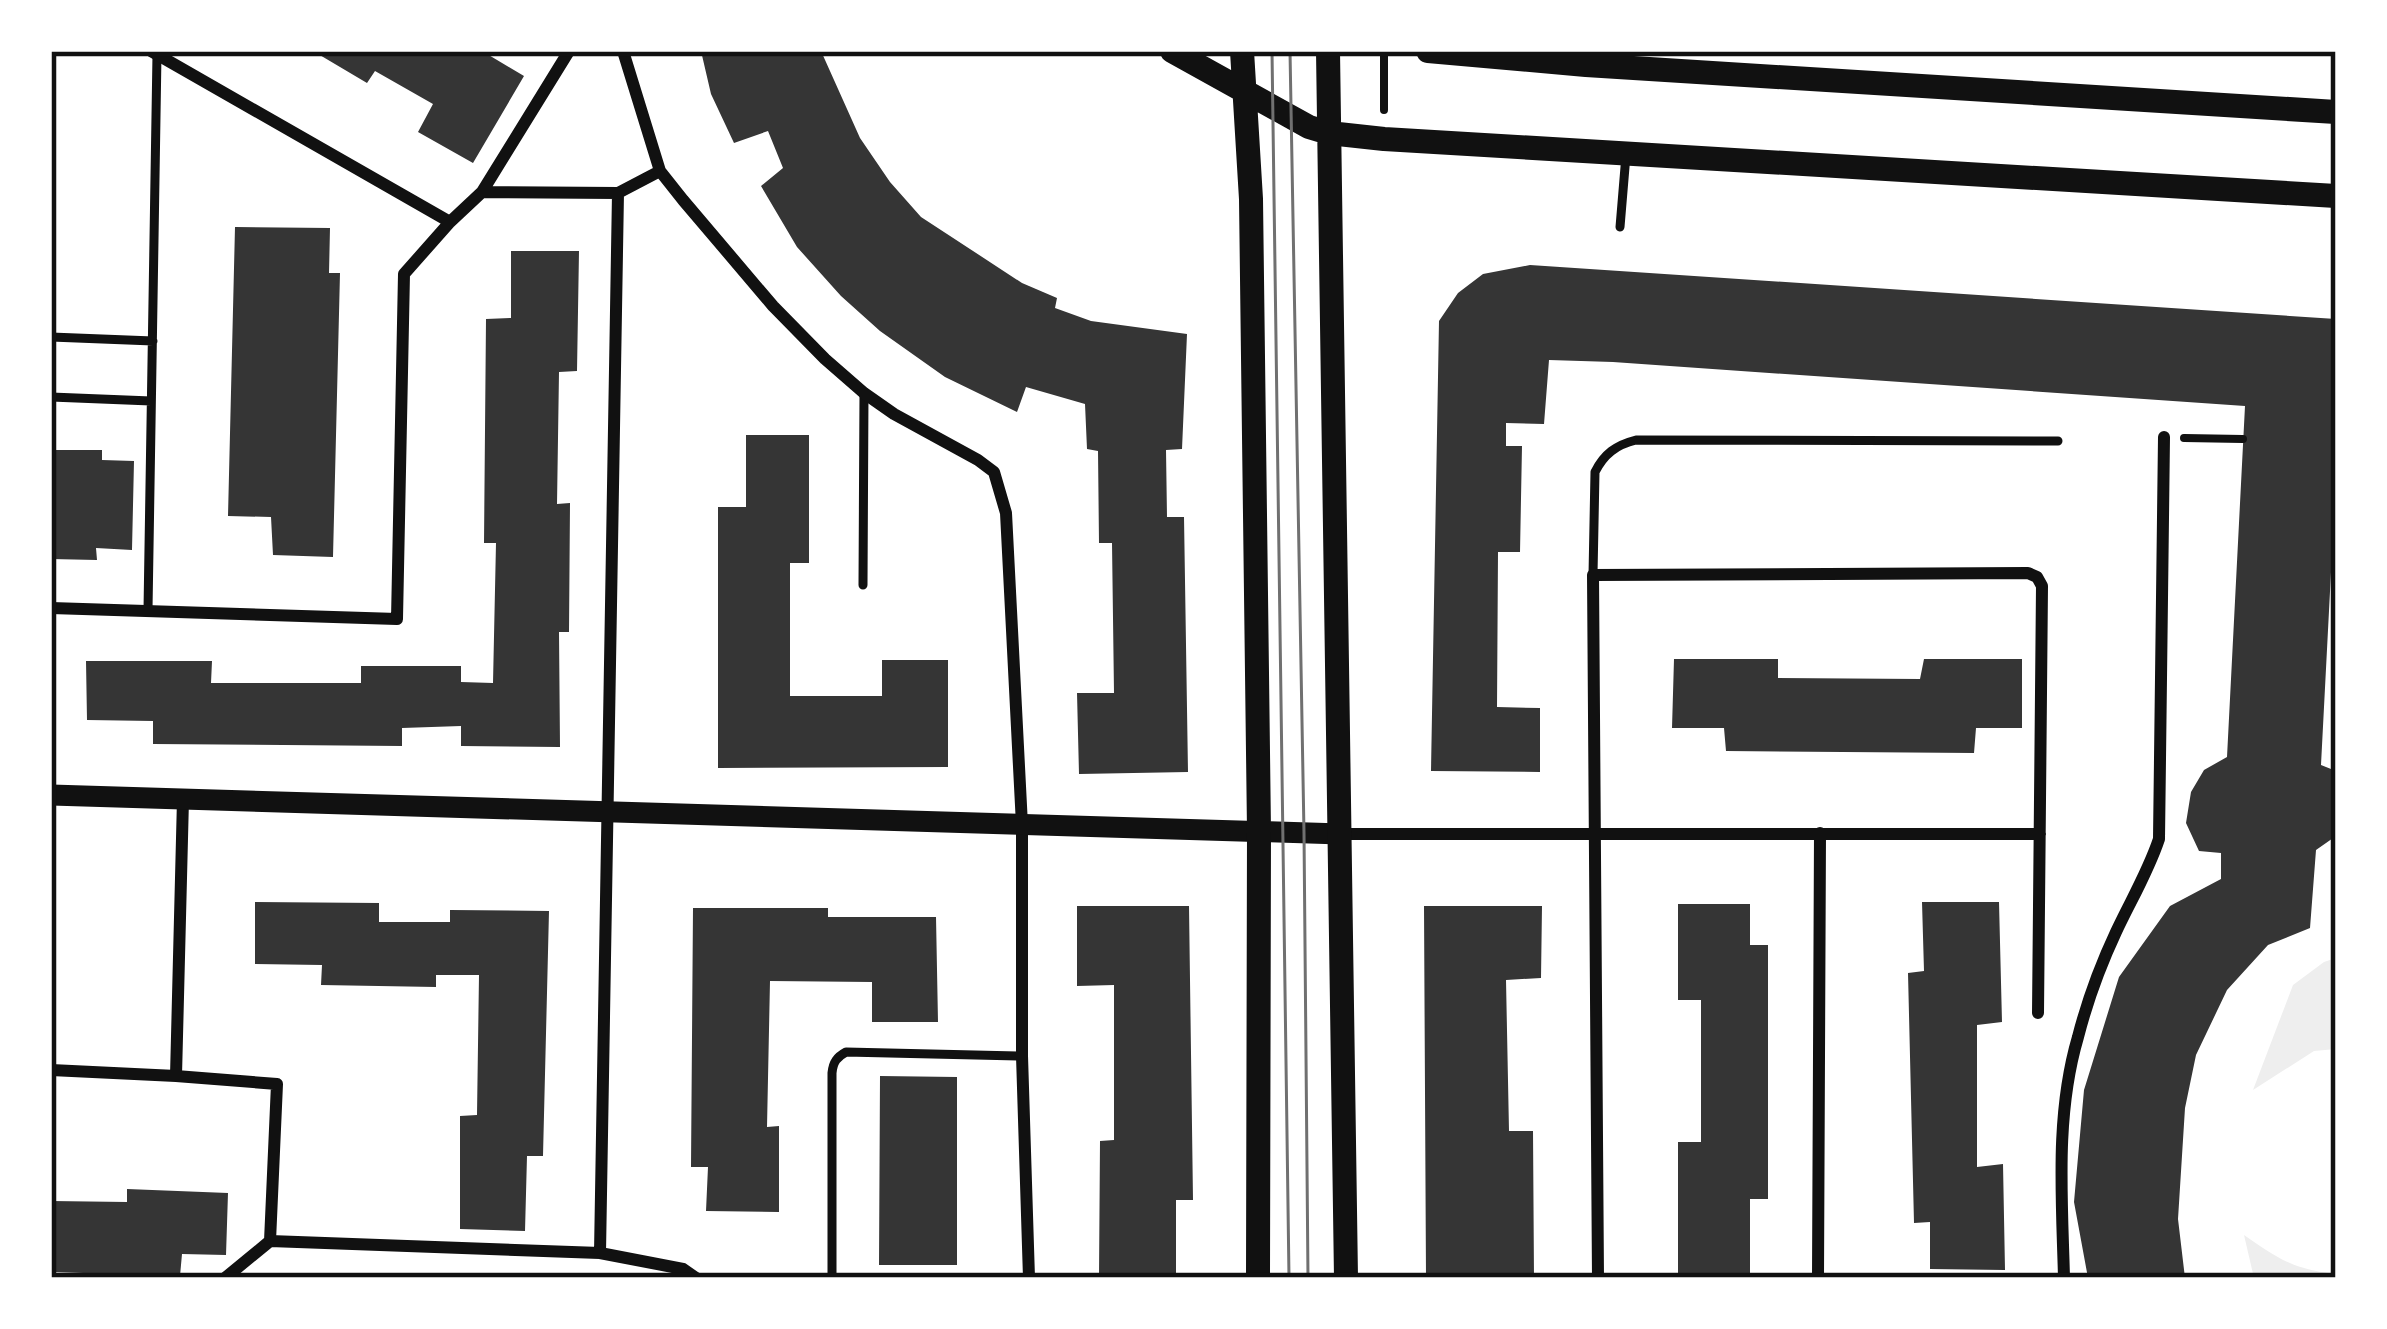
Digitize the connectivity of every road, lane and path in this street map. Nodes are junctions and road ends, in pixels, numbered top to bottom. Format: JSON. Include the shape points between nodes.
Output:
{"nodes":[{"id":1,"x":569,"y":51,"type":"edge"},
{"id":2,"x":623,"y":51,"type":"edge"},
{"id":3,"x":1172,"y":51,"type":"edge"},
{"id":4,"x":1242,"y":51,"type":"edge"},
{"id":5,"x":1328,"y":51,"type":"edge"},
{"id":6,"x":1384,"y":51,"type":"edge"},
{"id":7,"x":1428,"y":51,"type":"edge"},
{"id":8,"x":154,"y":53,"type":"edge"},
{"id":9,"x":1244,"y":92,"type":"junction"},
{"id":10,"x":2336,"y":112,"type":"edge"},
{"id":11,"x":1329,"y":133,"type":"junction"},
{"id":12,"x":1384,"y":139,"type":"junction"},
{"id":13,"x":1626,"y":153,"type":"junction"},
{"id":14,"x":660,"y":171,"type":"junction"},
{"id":15,"x":482,"y":192,"type":"junction"},
{"id":16,"x":618,"y":193,"type":"junction"},
{"id":17,"x":2336,"y":196,"type":"edge"},
{"id":18,"x":450,"y":222,"type":"junction"},
{"id":19,"x":1620,"y":227,"type":"dead end"},
{"id":20,"x":51,"y":337,"type":"edge"},
{"id":21,"x":153,"y":341,"type":"junction"},
{"id":22,"x":864,"y":394,"type":"junction"},
{"id":23,"x":51,"y":397,"type":"edge"},
{"id":24,"x":152,"y":401,"type":"junction"},
{"id":25,"x":2164,"y":437,"type":"joint"},
{"id":26,"x":2242,"y":439,"type":"dead end"},
{"id":27,"x":2058,"y":442,"type":"dead end"},
{"id":28,"x":1593,"y":575,"type":"junction"},
{"id":29,"x":863,"y":585,"type":"dead end"},
{"id":30,"x":51,"y":608,"type":"edge"},
{"id":31,"x":148,"y":610,"type":"junction"},
{"id":32,"x":51,"y":795,"type":"edge"},
{"id":33,"x":183,"y":799,"type":"junction"},
{"id":34,"x":609,"y":812,"type":"junction"},
{"id":35,"x":1022,"y":825,"type":"junction"},
{"id":36,"x":1259,"y":831,"type":"junction"},
{"id":37,"x":1820,"y":833,"type":"junction"},
{"id":38,"x":1341,"y":834,"type":"junction"},
{"id":39,"x":1594,"y":834,"type":"junction"},
{"id":40,"x":2040,"y":834,"type":"junction"},
{"id":41,"x":2038,"y":1013,"type":"dead end"},
{"id":42,"x":1022,"y":1056,"type":"junction"},
{"id":43,"x":51,"y":1070,"type":"edge"},
{"id":44,"x":176,"y":1076,"type":"junction"},
{"id":45,"x":270,"y":1241,"type":"junction"},
{"id":46,"x":600,"y":1253,"type":"junction"},
{"id":47,"x":225,"y":1278,"type":"edge"},
{"id":48,"x":696,"y":1278,"type":"edge"},
{"id":49,"x":832,"y":1278,"type":"edge"},
{"id":50,"x":1029,"y":1278,"type":"edge"},
{"id":51,"x":1258,"y":1278,"type":"edge"},
{"id":52,"x":1346,"y":1278,"type":"edge"},
{"id":53,"x":1598,"y":1278,"type":"edge"},
{"id":54,"x":1818,"y":1278,"type":"edge"},
{"id":55,"x":2064,"y":1278,"type":"edge"}],
"edges":[{"from":1,"to":15,"type":"street"},
{"from":2,"to":14,"type":"street"},
{"from":3,"to":9,"type":"main road"},
{"from":4,"to":9,"type":"main road"},
{"from":5,"to":11,"type":"main road"},
{"from":6,"to":12,"type":"path"},
{"from":7,"to":10,"type":"main road"},
{"from":8,"to":18,"type":"street"},
{"from":8,"to":21,"type":"lane"},
{"from":9,"to":11,"type":"main road"},
{"from":9,"to":36,"type":"main road"},
{"from":11,"to":12,"type":"main road"},
{"from":11,"to":38,"type":"main road"},
{"from":12,"to":13,"type":"main road"},
{"from":13,"to":17,"type":"main road"},
{"from":13,"to":19,"type":"lane"},
{"from":14,"to":16,"type":"street"},
{"from":14,"to":22,"type":"street","via":[[773,306]]},
{"from":15,"to":16,"type":"street"},
{"from":15,"to":18,"type":"street"},
{"from":16,"to":34,"type":"street"},
{"from":18,"to":31,"type":"street","via":[[404,274],[397,619]]},
{"from":20,"to":21,"type":"lane"},
{"from":21,"to":24,"type":"lane"},
{"from":22,"to":29,"type":"lane"},
{"from":22,"to":35,"type":"street","via":[[994,472],[1006,513]]},
{"from":23,"to":24,"type":"lane"},
{"from":24,"to":31,"type":"lane"},
{"from":25,"to":26,"type":"path"},
{"from":25,"to":55,"type":"street","via":[[2159,838],[2101,971],[2066,1089]]},
{"from":27,"to":28,"type":"lane","via":[[1636,440],[1611,451],[1595,472]]},
{"from":28,"to":39,"type":"street"},
{"from":28,"to":40,"type":"street","via":[[2037,577]]},
{"from":30,"to":31,"type":"street"},
{"from":32,"to":33,"type":"street"},
{"from":33,"to":34,"type":"street"},
{"from":33,"to":44,"type":"street"},
{"from":34,"to":35,"type":"street"},
{"from":34,"to":46,"type":"street"},
{"from":35,"to":36,"type":"street"},
{"from":35,"to":42,"type":"street"},
{"from":36,"to":38,"type":"street"},
{"from":36,"to":51,"type":"main road"},
{"from":37,"to":39,"type":"street"},
{"from":37,"to":40,"type":"street"},
{"from":37,"to":54,"type":"street"},
{"from":38,"to":39,"type":"street"},
{"from":38,"to":52,"type":"main road"},
{"from":39,"to":53,"type":"street"},
{"from":40,"to":41,"type":"street"},
{"from":42,"to":49,"type":"lane","via":[[839,1056],[832,1073]]},
{"from":42,"to":50,"type":"street"},
{"from":43,"to":44,"type":"street"},
{"from":44,"to":45,"type":"street","via":[[278,1084]]},
{"from":45,"to":46,"type":"street"},
{"from":45,"to":47,"type":"street"},
{"from":46,"to":48,"type":"street"}]}
